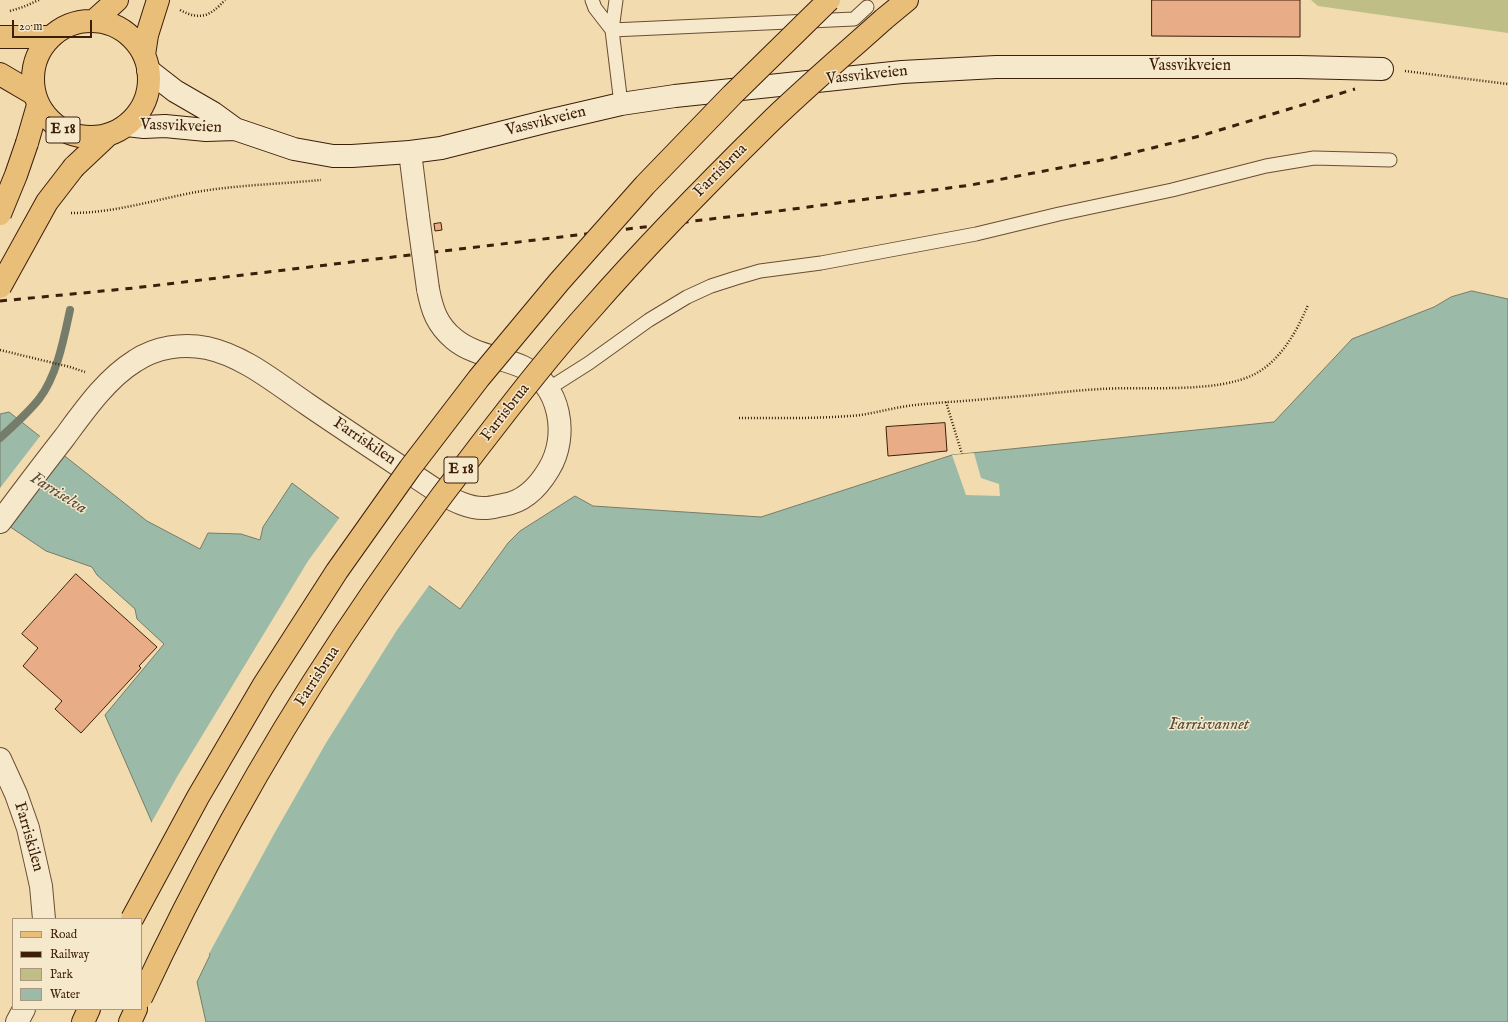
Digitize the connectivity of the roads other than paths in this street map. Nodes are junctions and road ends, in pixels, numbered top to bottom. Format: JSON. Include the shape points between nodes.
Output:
{"nodes":[{"id":1,"x":117,"y":0,"type":"edge"},
{"id":2,"x":592,"y":0,"type":"edge"},
{"id":3,"x":616,"y":0,"type":"edge"},
{"id":4,"x":829,"y":0,"type":"edge"},
{"id":5,"x":907,"y":0,"type":"edge"},
{"id":6,"x":167,"y":4,"type":"edge"},
{"id":7,"x":875,"y":13,"type":"junction"},
{"id":8,"x":95,"y":20,"type":"junction"},
{"id":9,"x":612,"y":30,"type":"junction"},
{"id":10,"x":0,"y":37,"type":"edge"},
{"id":11,"x":50,"y":37,"type":"junction"},
{"id":12,"x":146,"y":62,"type":"junction"},
{"id":13,"x":1382,"y":68,"type":"road end"},
{"id":14,"x":0,"y":74,"type":"edge"},
{"id":15,"x":36,"y":100,"type":"junction"},
{"id":16,"x":621,"y":104,"type":"junction"},
{"id":17,"x":235,"y":129,"type":"junction"},
{"id":18,"x":118,"y":130,"type":"junction"},
{"id":19,"x":410,"y":152,"type":"junction"},
{"id":20,"x":1390,"y":160,"type":"dead end"},
{"id":21,"x":0,"y":214,"type":"edge"},
{"id":22,"x":0,"y":287,"type":"edge"},
{"id":23,"x":548,"y":390,"type":"junction"},
{"id":24,"x":0,"y":522,"type":"edge"},
{"id":25,"x":0,"y":759,"type":"edge"},
{"id":26,"x":44,"y":918,"type":"edge"},
{"id":27,"x":133,"y":918,"type":"edge"},
{"id":28,"x":142,"y":996,"type":"edge"},
{"id":29,"x":23,"y":1010,"type":"edge"},
{"id":30,"x":89,"y":1010,"type":"edge"},
{"id":31,"x":136,"y":1010,"type":"edge"},
{"id":32,"x":17,"y":1022,"type":"edge"},
{"id":33,"x":83,"y":1022,"type":"edge"},
{"id":34,"x":130,"y":1022,"type":"edge"}],
"edges":[{"from":1,"to":8,"type":"main road"},
{"from":2,"to":9,"type":"lane"},
{"from":3,"to":9,"type":"lane"},
{"from":4,"to":27,"type":"main road","number":"E 18","bridge":true,"via":[[645,185],[479,378],[410,468],[338,571],[263,686],[198,797]]},
{"from":5,"to":7,"type":"main road","number":"E 18"},
{"from":6,"to":12,"type":"main road","number":"E 18","via":[[147,35]]},
{"from":7,"to":9,"type":"lane","via":[[854,19]]},
{"from":7,"to":28,"type":"main road","name":"Farrisbrua","number":"E 18","bridge":true,"via":[[677,216],[590,310],[514,402],[448,488],[372,592],[298,706],[232,820],[172,932]]},
{"from":8,"to":11,"type":"main road","number":"E 18","via":[[71,24]]},
{"from":8,"to":12,"type":"main road","number":"E 18","via":[[113,25],[129,35],[138,44]]},
{"from":9,"to":16,"type":"lane"},
{"from":10,"to":11,"type":"main road"},
{"from":11,"to":15,"type":"main road","number":"E 18","via":[[36,57],[33,69],[32,82]]},
{"from":12,"to":17,"type":"street","name":"Vassvikveien","via":[[175,91]]},
{"from":12,"to":18,"type":"main road","number":"E 18","via":[[148,91],[145,100],[140,110]]},
{"from":13,"to":16,"type":"street","name":"Vassvikveien","via":[[996,67],[902,72]]},
{"from":14,"to":15,"type":"main road"},
{"from":15,"to":18,"type":"main road","number":"E 18","via":[[46,117],[68,133],[81,137],[95,137]]},
{"from":15,"to":21,"type":"main road","number":"E 18","bridge":true,"via":[[27,143]]},
{"from":16,"to":19,"type":"street","name":"Vassvikveien","via":[[477,140]]},
{"from":17,"to":18,"type":"street","name":"Vassvikveien","via":[[144,126]]},
{"from":17,"to":19,"type":"street","name":"Vassvikveien","via":[[294,149],[322,154],[358,156]]},
{"from":18,"to":22,"type":"main road","number":"E 18","bridge":true,"via":[[74,167],[47,202]]},
{"from":19,"to":23,"type":"street","name":"Farriskilen","bridge":true,"via":[[428,289],[432,309],[440,324],[454,339],[468,348],[523,367],[533,373]]},
{"from":20,"to":23,"type":"lane","via":[[1302,159],[976,234],[821,263],[760,271],[687,297],[649,320]]},
{"from":23,"to":24,"type":"street","name":"Farriskilen","via":[[559,414],[560,442],[554,461],[542,480],[527,496],[506,505],[484,508],[462,504],[440,493],[255,370],[224,353],[192,346],[172,347],[146,354],[134,361],[102,390]]},
{"from":25,"to":26,"type":"street","name":"Farriskilen","via":[[28,828],[41,886]]},
{"from":29,"to":32,"type":"street"},
{"from":30,"to":33,"type":"main road"},
{"from":31,"to":34,"type":"main road"}]}
